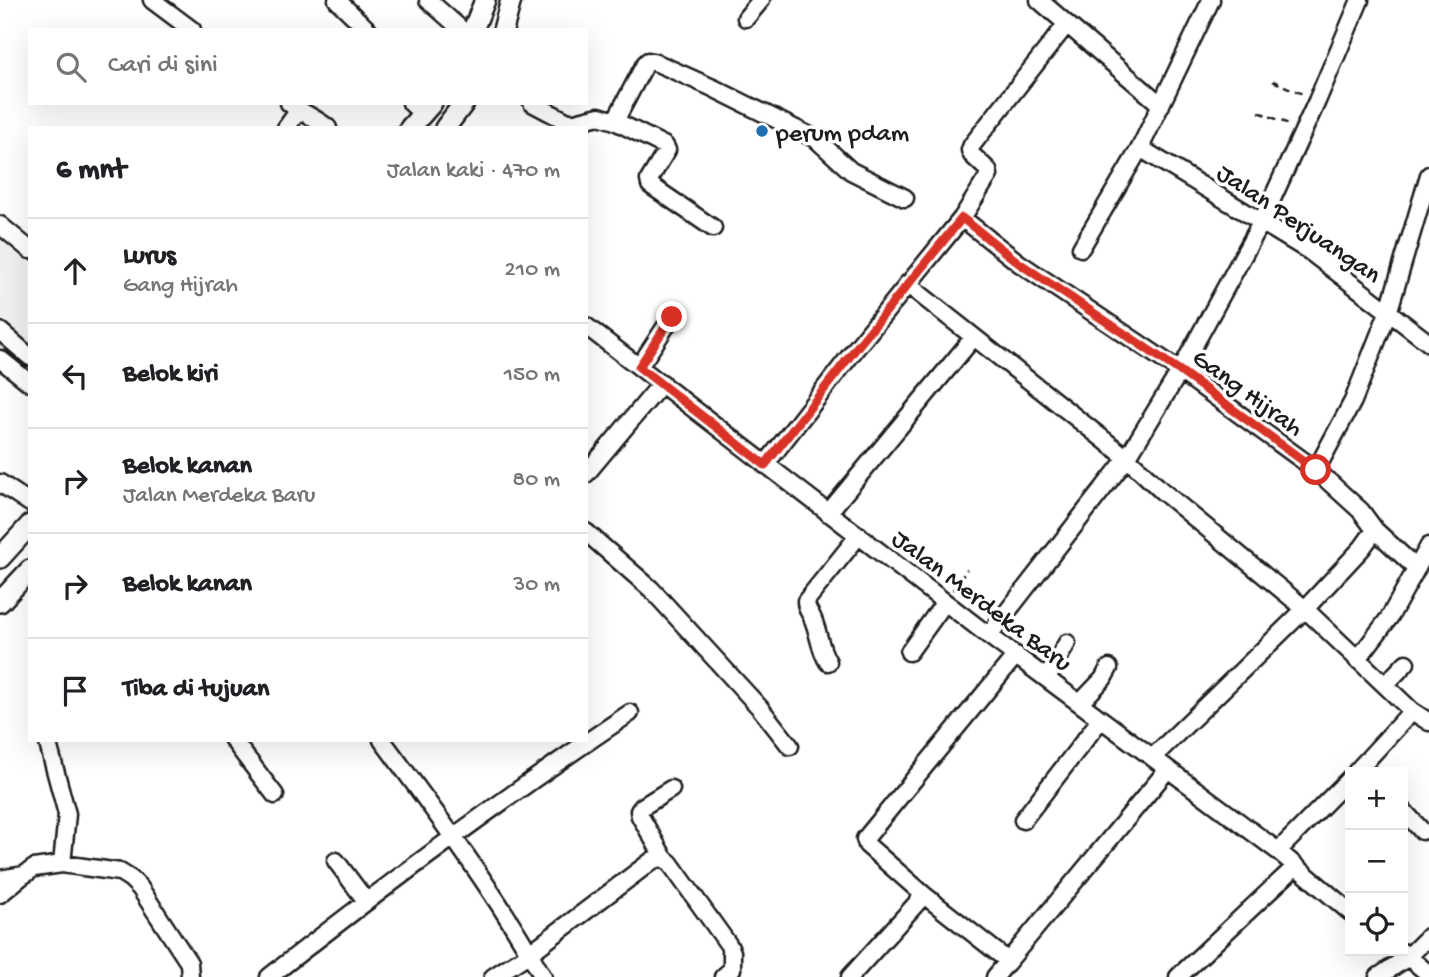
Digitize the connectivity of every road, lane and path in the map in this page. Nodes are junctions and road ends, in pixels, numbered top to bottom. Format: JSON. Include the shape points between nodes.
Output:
{"nodes":[{"id":1,"x":152,"y":0,"type":"edge"},
{"id":2,"x":337,"y":0,"type":"edge"},
{"id":3,"x":428,"y":0,"type":"edge"},
{"id":4,"x":485,"y":0,"type":"edge"},
{"id":5,"x":512,"y":0,"type":"edge"},
{"id":6,"x":761,"y":0,"type":"edge"},
{"id":7,"x":1039,"y":0,"type":"edge"},
{"id":8,"x":1211,"y":0,"type":"edge"},
{"id":9,"x":1360,"y":0,"type":"edge"},
{"id":10,"x":1055,"y":5,"type":"edge"},
{"id":11,"x":746,"y":18,"type":"dead end"},
{"id":12,"x":1066,"y":25,"type":"junction"},
{"id":13,"x":189,"y":28,"type":"edge"},
{"id":14,"x":366,"y":28,"type":"edge"},
{"id":15,"x":460,"y":28,"type":"edge"},
{"id":16,"x":474,"y":28,"type":"edge"},
{"id":17,"x":504,"y":28,"type":"edge"},
{"id":18,"x":1273,"y":81,"type":"dead end"},
{"id":19,"x":1317,"y":101,"type":"junction"},
{"id":20,"x":462,"y":105,"type":"edge"},
{"id":21,"x":536,"y":105,"type":"edge"},
{"id":22,"x":1161,"y":105,"type":"junction"},
{"id":23,"x":1259,"y":112,"type":"dead end"},
{"id":24,"x":301,"y":114,"type":"edge"},
{"id":25,"x":615,"y":121,"type":"junction"},
{"id":26,"x":288,"y":126,"type":"edge"},
{"id":27,"x":326,"y":126,"type":"edge"},
{"id":28,"x":447,"y":126,"type":"edge"},
{"id":29,"x":1304,"y":130,"type":"junction"},
{"id":30,"x":1140,"y":148,"type":"junction"},
{"id":31,"x":1429,"y":176,"type":"edge"},
{"id":32,"x":905,"y":198,"type":"dead end"},
{"id":33,"x":962,"y":218,"type":"junction"},
{"id":34,"x":1261,"y":223,"type":"junction"},
{"id":35,"x":0,"y":225,"type":"edge"},
{"id":36,"x":713,"y":228,"type":"dead end"},
{"id":37,"x":28,"y":248,"type":"edge"},
{"id":38,"x":1081,"y":248,"type":"dead end"},
{"id":39,"x":907,"y":284,"type":"junction"},
{"id":40,"x":1389,"y":310,"type":"junction"},
{"id":41,"x":672,"y":317,"type":"dead end"},
{"id":42,"x":588,"y":328,"type":"edge"},
{"id":43,"x":0,"y":331,"type":"edge"},
{"id":44,"x":973,"y":338,"type":"junction"},
{"id":45,"x":1429,"y":343,"type":"edge"},
{"id":46,"x":28,"y":355,"type":"edge"},
{"id":47,"x":0,"y":359,"type":"edge"},
{"id":48,"x":639,"y":367,"type":"junction"},
{"id":49,"x":1180,"y":371,"type":"junction"},
{"id":50,"x":28,"y":381,"type":"edge"},
{"id":51,"x":662,"y":383,"type":"junction"},
{"id":52,"x":1127,"y":458,"type":"junction"},
{"id":53,"x":765,"y":465,"type":"junction"},
{"id":54,"x":1316,"y":470,"type":"junction"},
{"id":55,"x":588,"y":472,"type":"edge"},
{"id":56,"x":0,"y":483,"type":"edge"},
{"id":57,"x":28,"y":502,"type":"edge"},
{"id":58,"x":828,"y":513,"type":"junction"},
{"id":59,"x":28,"y":527,"type":"edge"},
{"id":60,"x":1375,"y":530,"type":"junction"},
{"id":61,"x":588,"y":534,"type":"edge"},
{"id":62,"x":859,"y":536,"type":"junction"},
{"id":63,"x":1429,"y":546,"type":"edge"},
{"id":64,"x":0,"y":558,"type":"edge"},
{"id":65,"x":1416,"y":568,"type":"junction"},
{"id":66,"x":967,"y":569,"type":"dead end"},
{"id":67,"x":28,"y":572,"type":"edge"},
{"id":68,"x":0,"y":602,"type":"edge"},
{"id":69,"x":946,"y":602,"type":"junction"},
{"id":70,"x":1305,"y":609,"type":"junction"},
{"id":71,"x":989,"y":635,"type":"junction"},
{"id":72,"x":1068,"y":643,"type":"dead end"},
{"id":73,"x":909,"y":652,"type":"dead end"},
{"id":74,"x":1016,"y":655,"type":"junction"},
{"id":75,"x":1357,"y":660,"type":"junction"},
{"id":76,"x":828,"y":662,"type":"dead end"},
{"id":77,"x":1406,"y":663,"type":"dead end"},
{"id":78,"x":1109,"y":668,"type":"dead end"},
{"id":79,"x":1047,"y":678,"type":"junction"},
{"id":80,"x":1385,"y":685,"type":"junction"},
{"id":81,"x":1080,"y":703,"type":"junction"},
{"id":82,"x":1412,"y":711,"type":"junction"},
{"id":83,"x":630,"y":713,"type":"dead end"},
{"id":84,"x":1101,"y":719,"type":"junction"},
{"id":85,"x":1429,"y":722,"type":"edge"},
{"id":86,"x":588,"y":741,"type":"edge"},
{"id":87,"x":48,"y":742,"type":"edge"},
{"id":88,"x":235,"y":742,"type":"edge"},
{"id":89,"x":383,"y":742,"type":"edge"},
{"id":90,"x":587,"y":742,"type":"edge"},
{"id":91,"x":790,"y":747,"type":"dead end"},
{"id":92,"x":1153,"y":757,"type":"junction"},
{"id":93,"x":1365,"y":767,"type":"edge"},
{"id":94,"x":1168,"y":769,"type":"junction"},
{"id":95,"x":1345,"y":783,"type":"edge"},
{"id":96,"x":671,"y":789,"type":"dead end"},
{"id":97,"x":275,"y":795,"type":"dead end"},
{"id":98,"x":1408,"y":816,"type":"edge"},
{"id":99,"x":1023,"y":820,"type":"dead end"},
{"id":100,"x":1422,"y":831,"type":"dead end"},
{"id":101,"x":453,"y":836,"type":"junction"},
{"id":102,"x":1278,"y":851,"type":"junction"},
{"id":103,"x":664,"y":858,"type":"junction"},
{"id":104,"x":336,"y":861,"type":"dead end"},
{"id":105,"x":62,"y":864,"type":"junction"},
{"id":106,"x":1295,"y":867,"type":"junction"},
{"id":107,"x":24,"y":875,"type":"junction"},
{"id":108,"x":0,"y":879,"type":"edge"},
{"id":109,"x":0,"y":894,"type":"edge"},
{"id":110,"x":924,"y":895,"type":"junction"},
{"id":111,"x":366,"y":901,"type":"junction"},
{"id":112,"x":1345,"y":908,"type":"edge"},
{"id":113,"x":1429,"y":936,"type":"edge"},
{"id":114,"x":1408,"y":951,"type":"edge"},
{"id":115,"x":530,"y":953,"type":"junction"},
{"id":116,"x":1402,"y":956,"type":"edge"},
{"id":117,"x":1406,"y":956,"type":"edge"},
{"id":118,"x":1007,"y":960,"type":"junction"},
{"id":119,"x":731,"y":974,"type":"edge"},
{"id":120,"x":1429,"y":974,"type":"edge"},
{"id":121,"x":190,"y":977,"type":"edge"},
{"id":122,"x":269,"y":977,"type":"edge"},
{"id":123,"x":494,"y":977,"type":"edge"},
{"id":124,"x":543,"y":977,"type":"edge"},
{"id":125,"x":850,"y":977,"type":"edge"},
{"id":126,"x":995,"y":977,"type":"edge"},
{"id":127,"x":1178,"y":977,"type":"edge"},
{"id":128,"x":1378,"y":977,"type":"edge"}],
"edges":[{"from":1,"to":13,"type":"street"},
{"from":2,"to":14,"type":"street"},
{"from":3,"to":15,"type":"street"},
{"from":4,"to":16,"type":"main road"},
{"from":5,"to":17,"type":"main road"},
{"from":6,"to":11,"type":"street"},
{"from":7,"to":10,"type":"street"},
{"from":8,"to":22,"type":"street"},
{"from":9,"to":19,"type":"street"},
{"from":10,"to":12,"type":"street"},
{"from":12,"to":22,"type":"street"},
{"from":12,"to":33,"type":"street","via":[[972,145],[972,156],[989,175]]},
{"from":18,"to":19,"type":"path"},
{"from":19,"to":29,"type":"street"},
{"from":20,"to":28,"type":"main road"},
{"from":21,"to":25,"type":"street","via":[[568,122],[596,116]]},
{"from":22,"to":30,"type":"street"},
{"from":23,"to":29,"type":"path"},
{"from":24,"to":26,"type":"street"},
{"from":24,"to":27,"type":"street"},
{"from":25,"to":32,"type":"street","via":[[645,64],[657,63],[806,134],[850,171]]},
{"from":25,"to":36,"type":"street","via":[[665,146],[650,185]]},
{"from":29,"to":34,"type":"street"},
{"from":30,"to":34,"type":"street","name":"Jalan Perjuangan"},
{"from":30,"to":38,"type":"street"},
{"from":31,"to":40,"type":"street"},
{"from":33,"to":39,"type":"street"},
{"from":33,"to":49,"type":"street","name":"Gang Hijrah","via":[[1019,263]]},
{"from":34,"to":40,"type":"street","name":"Jalan Perjuangan","via":[[1309,251]]},
{"from":34,"to":49,"type":"street"},
{"from":35,"to":37,"type":"street"},
{"from":39,"to":44,"type":"street"},
{"from":39,"to":53,"type":"street"},
{"from":40,"to":45,"type":"street","name":"Jalan Perjuangan"},
{"from":40,"to":54,"type":"street","via":[[1353,401]]},
{"from":41,"to":48,"type":"street"},
{"from":42,"to":48,"type":"street","name":"Jalan Merdeka Baru"},
{"from":43,"to":46,"type":"street"},
{"from":44,"to":52,"type":"street"},
{"from":44,"to":58,"type":"street"},
{"from":47,"to":50,"type":"street"},
{"from":48,"to":51,"type":"street","name":"Jalan Merdeka Baru"},
{"from":49,"to":52,"type":"street"},
{"from":49,"to":54,"type":"street","name":"Gang Hijrah"},
{"from":51,"to":53,"type":"street","name":"Jalan Merdeka Baru"},
{"from":51,"to":55,"type":"street"},
{"from":52,"to":70,"type":"street"},
{"from":52,"to":71,"type":"street"},
{"from":53,"to":58,"type":"street","name":"Jalan Merdeka Baru"},
{"from":54,"to":60,"type":"street","name":"Gang Hijrah"},
{"from":56,"to":57,"type":"street"},
{"from":58,"to":62,"type":"street","name":"Jalan Merdeka Baru"},
{"from":59,"to":64,"type":"main road"},
{"from":60,"to":65,"type":"street","name":"Gang Hijrah"},
{"from":60,"to":70,"type":"street"},
{"from":61,"to":91,"type":"street","via":[[651,589]]},
{"from":62,"to":69,"type":"street","name":"Jalan Merdeka Baru"},
{"from":62,"to":76,"type":"street","via":[[806,601]]},
{"from":63,"to":65,"type":"street"},
{"from":65,"to":75,"type":"street","via":[[1389,618]]},
{"from":66,"to":69,"type":"path"},
{"from":67,"to":68,"type":"main road"},
{"from":69,"to":71,"type":"street","name":"Jalan Merdeka Baru"},
{"from":69,"to":73,"type":"street"},
{"from":70,"to":75,"type":"street"},
{"from":70,"to":92,"type":"street"},
{"from":71,"to":74,"type":"street","name":"Jalan Merdeka Baru"},
{"from":72,"to":79,"type":"street"},
{"from":74,"to":79,"type":"street","name":"Jalan Merdeka Baru"},
{"from":74,"to":110,"type":"street","via":[[865,839]]},
{"from":75,"to":80,"type":"street"},
{"from":77,"to":80,"type":"street"},
{"from":78,"to":81,"type":"street"},
{"from":79,"to":81,"type":"street","name":"Jalan Merdeka Baru"},
{"from":80,"to":82,"type":"street"},
{"from":81,"to":84,"type":"street","name":"Jalan Merdeka Baru"},
{"from":82,"to":85,"type":"street"},
{"from":82,"to":93,"type":"street"},
{"from":83,"to":86,"type":"street"},
{"from":84,"to":92,"type":"street","name":"Jalan Merdeka Baru"},
{"from":84,"to":99,"type":"street"},
{"from":87,"to":105,"type":"street","via":[[68,814]]},
{"from":88,"to":97,"type":"street"},
{"from":89,"to":101,"type":"street"},
{"from":90,"to":101,"type":"street"},
{"from":92,"to":94,"type":"street","name":"Jalan Merdeka Baru"},
{"from":94,"to":102,"type":"street","name":"Jalan Merdeka Baru"},
{"from":94,"to":118,"type":"street"},
{"from":95,"to":102,"type":"street"},
{"from":96,"to":103,"type":"street","via":[[639,811]]},
{"from":98,"to":100,"type":"street"},
{"from":101,"to":111,"type":"street"},
{"from":101,"to":115,"type":"street"},
{"from":102,"to":106,"type":"street","name":"Jalan Merdeka Baru"},
{"from":103,"to":115,"type":"street","via":[[653,860]]},
{"from":103,"to":119,"type":"street","via":[[728,944]]},
{"from":104,"to":111,"type":"street"},
{"from":105,"to":107,"type":"street","via":[[34,868]]},
{"from":105,"to":121,"type":"street","via":[[120,872],[131,879],[189,963]]},
{"from":106,"to":112,"type":"street","name":"Jalan Merdeka Baru"},
{"from":106,"to":127,"type":"street"},
{"from":107,"to":108,"type":"street"},
{"from":107,"to":109,"type":"street"},
{"from":110,"to":118,"type":"street"},
{"from":110,"to":125,"type":"street"},
{"from":111,"to":122,"type":"street"},
{"from":113,"to":114,"type":"street"},
{"from":115,"to":123,"type":"street"},
{"from":115,"to":124,"type":"street"},
{"from":116,"to":128,"type":"street"},
{"from":117,"to":120,"type":"street"},
{"from":118,"to":126,"type":"street"}]}
